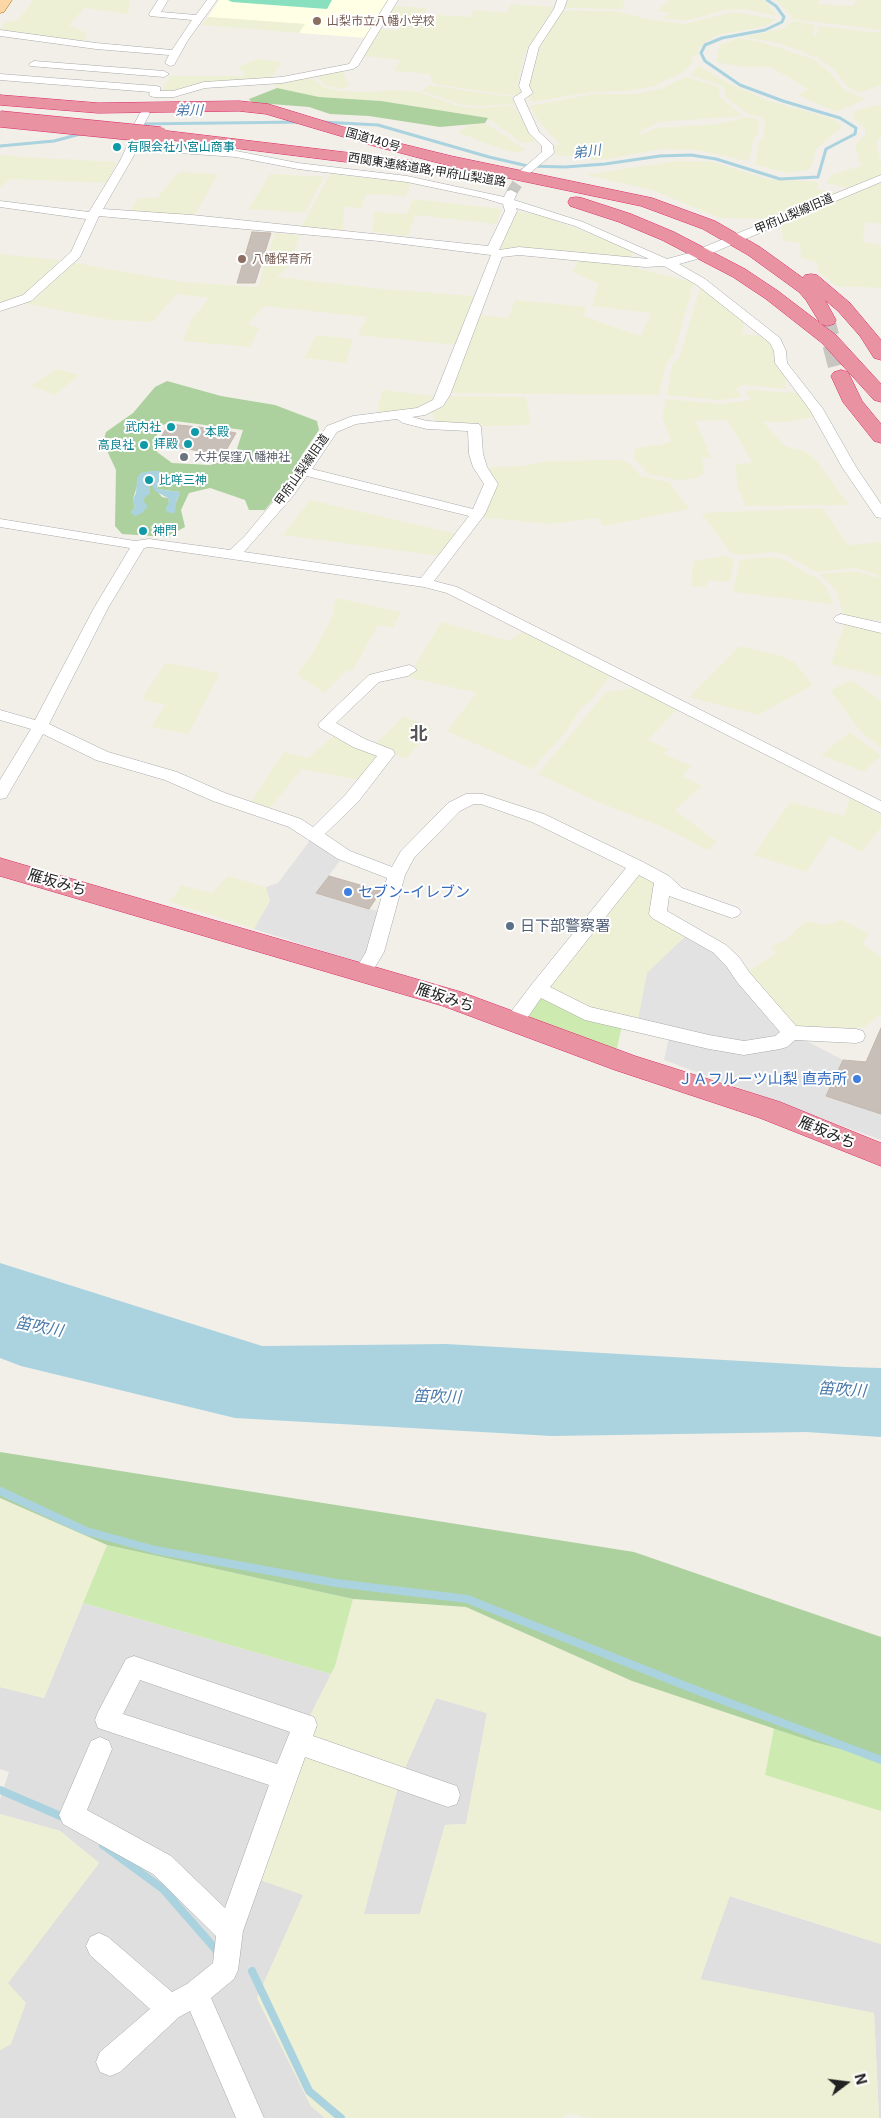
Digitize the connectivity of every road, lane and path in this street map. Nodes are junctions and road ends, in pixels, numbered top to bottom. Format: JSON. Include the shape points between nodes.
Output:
{"nodes":[{"id":1,"x":6,"y":0,"type":"edge"},
{"id":2,"x":163,"y":0,"type":"edge"},
{"id":3,"x":212,"y":0,"type":"edge"},
{"id":4,"x":393,"y":0,"type":"edge"},
{"id":5,"x":562,"y":0,"type":"edge"},
{"id":6,"x":0,"y":9,"type":"edge"},
{"id":7,"x":200,"y":18,"type":"junction"},
{"id":8,"x":0,"y":33,"type":"edge"},
{"id":9,"x":53,"y":40,"type":"junction"},
{"id":10,"x":176,"y":52,"type":"junction"},
{"id":11,"x":34,"y":64,"type":"junction"},
{"id":12,"x":164,"y":74,"type":"junction"},
{"id":13,"x":0,"y":77,"type":"edge"},
{"id":14,"x":23,"y":79,"type":"junction"},
{"id":15,"x":0,"y":100,"type":"edge"},
{"id":16,"x":149,"y":104,"type":"junction"},
{"id":17,"x":0,"y":119,"type":"edge"},
{"id":18,"x":133,"y":146,"type":"junction"},
{"id":19,"x":538,"y":162,"type":"joint"},
{"id":20,"x":526,"y":171,"type":"tunnel mouth"},
{"id":21,"x":881,"y":178,"type":"edge"},
{"id":22,"x":510,"y":198,"type":"junction"},
{"id":23,"x":0,"y":204,"type":"edge"},
{"id":24,"x":94,"y":214,"type":"junction"},
{"id":25,"x":736,"y":240,"type":"junction"},
{"id":26,"x":708,"y":250,"type":"dead end"},
{"id":27,"x":495,"y":252,"type":"junction"},
{"id":28,"x":693,"y":256,"type":"dead end"},
{"id":29,"x":667,"y":263,"type":"junction"},
{"id":30,"x":0,"y":307,"type":"edge"},
{"id":31,"x":827,"y":320,"type":"tunnel mouth"},
{"id":32,"x":881,"y":354,"type":"edge"},
{"id":33,"x":841,"y":376,"type":"tunnel mouth"},
{"id":34,"x":881,"y":396,"type":"edge"},
{"id":35,"x":401,"y":415,"type":"junction"},
{"id":36,"x":881,"y":437,"type":"edge"},
{"id":37,"x":304,"y":471,"type":"junction"},
{"id":38,"x":478,"y":514,"type":"junction"},
{"id":39,"x":881,"y":514,"type":"edge"},
{"id":40,"x":0,"y":523,"type":"edge"},
{"id":41,"x":139,"y":545,"type":"junction"},
{"id":42,"x":232,"y":556,"type":"junction"},
{"id":43,"x":425,"y":583,"type":"junction"},
{"id":44,"x":842,"y":619,"type":"dead end"},
{"id":45,"x":881,"y":628,"type":"edge"},
{"id":46,"x":409,"y":670,"type":"dead end"},
{"id":47,"x":0,"y":715,"type":"edge"},
{"id":48,"x":40,"y":726,"type":"junction"},
{"id":49,"x":0,"y":794,"type":"edge"},
{"id":50,"x":881,"y":808,"type":"edge"},
{"id":51,"x":314,"y":835,"type":"junction"},
{"id":52,"x":637,"y":866,"type":"junction"},
{"id":53,"x":0,"y":867,"type":"edge"},
{"id":54,"x":396,"y":875,"type":"junction"},
{"id":55,"x":663,"y":880,"type":"junction"},
{"id":56,"x":732,"y":912,"type":"dead end"},
{"id":57,"x":363,"y":972,"type":"junction"},
{"id":58,"x":538,"y":989,"type":"junction"},
{"id":59,"x":514,"y":1022,"type":"junction"},
{"id":60,"x":791,"y":1033,"type":"junction"},
{"id":61,"x":856,"y":1036,"type":"dead end"},
{"id":62,"x":881,"y":1155,"type":"edge"},
{"id":63,"x":298,"y":1743,"type":"junction"},
{"id":64,"x":100,"y":1749,"type":"dead end"},
{"id":65,"x":284,"y":1778,"type":"junction"},
{"id":66,"x":448,"y":1795,"type":"dead end"},
{"id":67,"x":230,"y":1931,"type":"junction"},
{"id":68,"x":99,"y":1946,"type":"dead end"},
{"id":69,"x":196,"y":1993,"type":"junction"},
{"id":70,"x":170,"y":2008,"type":"junction"},
{"id":71,"x":110,"y":2062,"type":"dead end"},
{"id":72,"x":250,"y":2118,"type":"edge"}],
"edges":[{"from":1,"to":6,"type":"main road"},
{"from":2,"to":7,"type":"street","via":[[154,14]]},
{"from":3,"to":7,"type":"street"},
{"from":4,"to":16,"type":"street","via":[[353,66],[282,80],[204,85]]},
{"from":5,"to":19,"type":"street","via":[[534,47],[524,86],[528,93],[518,98],[534,133],[547,145],[548,153]]},
{"from":7,"to":10,"type":"street"},
{"from":8,"to":9,"type":"street"},
{"from":9,"to":10,"type":"street"},
{"from":9,"to":11,"type":"street"},
{"from":10,"to":12,"type":"street"},
{"from":11,"to":12,"type":"street"},
{"from":11,"to":14,"type":"street"},
{"from":12,"to":16,"type":"street"},
{"from":13,"to":14,"type":"street"},
{"from":14,"to":16,"type":"street"},
{"from":15,"to":25,"type":"highway","name":"国道140号","via":[[98,108],[239,106],[284,112],[344,132],[482,169],[646,202],[688,216]]},
{"from":16,"to":18,"type":"street","via":[[136,130]]},
{"from":17,"to":34,"type":"highway","name":"西関東連絡道路;甲府山梨道路","bridge":true,"via":[[342,156],[458,173],[537,190],[625,218],[707,256],[772,295],[829,339]]},
{"from":18,"to":22,"type":"street","via":[[236,154]]},
{"from":18,"to":24,"type":"street"},
{"from":19,"to":20,"type":"street"},
{"from":21,"to":25,"type":"street","name":"甲府山梨線旧道"},
{"from":22,"to":27,"type":"street","name":"甲府山梨線旧道","via":[[511,212]]},
{"from":22,"to":29,"type":"street","via":[[599,231]]},
{"from":23,"to":24,"type":"street"},
{"from":24,"to":27,"type":"street","via":[[211,221]]},
{"from":24,"to":30,"type":"street","via":[[76,254],[27,298]]},
{"from":25,"to":26,"type":"street","name":"甲府山梨線旧道"},
{"from":25,"to":31,"type":"highway","via":[[805,288]]},
{"from":25,"to":32,"type":"highway","via":[[766,249],[820,286],[856,320]]},
{"from":27,"to":29,"type":"street"},
{"from":27,"to":35,"type":"street","name":"甲府山梨線旧道","via":[[443,395],[432,408]]},
{"from":28,"to":29,"type":"street"},
{"from":29,"to":39,"type":"street","via":[[701,282],[775,342],[781,363],[816,408],[848,467]]},
{"from":33,"to":36,"type":"highway","via":[[853,402]]},
{"from":35,"to":37,"type":"street","name":"甲府山梨線旧道","via":[[353,420],[332,429]]},
{"from":35,"to":38,"type":"street","via":[[426,425],[474,427],[476,454],[491,484]]},
{"from":37,"to":38,"type":"street"},
{"from":37,"to":42,"type":"street","name":"甲府山梨線旧道","via":[[250,540]]},
{"from":38,"to":43,"type":"street"},
{"from":40,"to":41,"type":"street"},
{"from":41,"to":42,"type":"street","via":[[148,543]]},
{"from":41,"to":48,"type":"street","via":[[101,608]]},
{"from":42,"to":43,"type":"street"},
{"from":43,"to":50,"type":"street","via":[[452,590]]},
{"from":44,"to":45,"type":"street"},
{"from":46,"to":51,"type":"street","via":[[403,674],[374,678],[326,724],[387,754],[352,798]]},
{"from":47,"to":48,"type":"street"},
{"from":48,"to":49,"type":"street"},
{"from":48,"to":51,"type":"street","via":[[102,756],[171,776],[295,824]]},
{"from":51,"to":54,"type":"street","via":[[344,855]]},
{"from":52,"to":54,"type":"street","via":[[538,818],[472,798],[454,807],[407,855]]},
{"from":52,"to":55,"type":"street"},
{"from":52,"to":58,"type":"street"},
{"from":53,"to":57,"type":"highway","name":"雁坂みち"},
{"from":54,"to":57,"type":"street","via":[[375,952]]},
{"from":55,"to":56,"type":"street","via":[[676,892]]},
{"from":55,"to":60,"type":"street","via":[[658,914],[720,949]]},
{"from":57,"to":59,"type":"highway","name":"雁坂みち"},
{"from":58,"to":59,"type":"street"},
{"from":58,"to":60,"type":"street","via":[[585,1013],[709,1042],[744,1048],[780,1042]]},
{"from":59,"to":62,"type":"highway","name":"雁坂みち","via":[[625,1063],[770,1110]]},
{"from":60,"to":61,"type":"street"},
{"from":63,"to":65,"type":"street"},
{"from":63,"to":65,"type":"street","via":[[305,1724],[134,1667],[107,1720]]},
{"from":63,"to":66,"type":"street"},
{"from":64,"to":67,"type":"street","via":[[72,1815],[162,1865]]},
{"from":65,"to":67,"type":"street"},
{"from":67,"to":69,"type":"street","via":[[225,1970]]},
{"from":68,"to":70,"type":"street"},
{"from":69,"to":70,"type":"street"},
{"from":69,"to":72,"type":"street"},
{"from":70,"to":71,"type":"street"}]}
